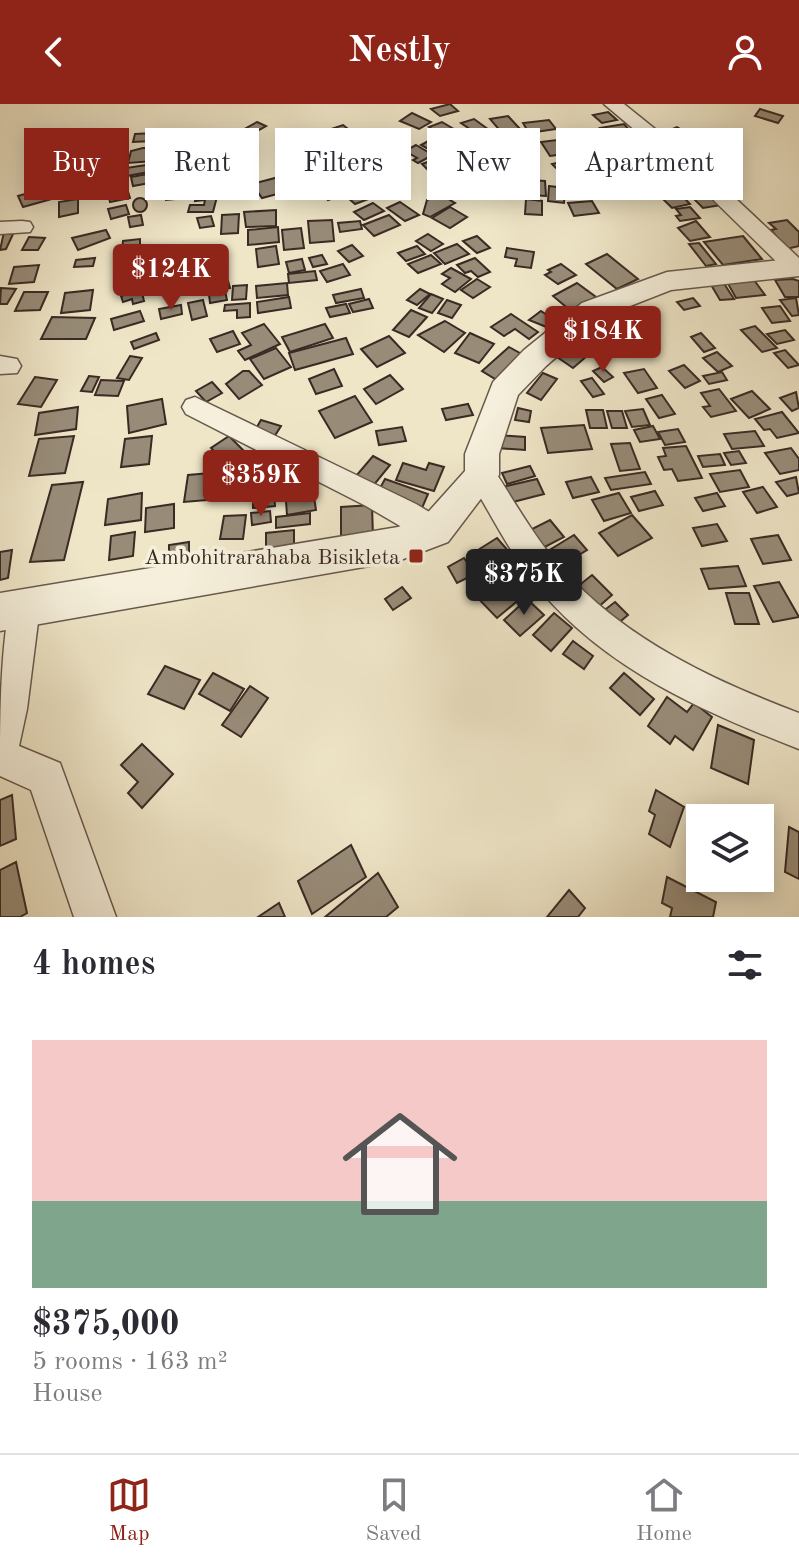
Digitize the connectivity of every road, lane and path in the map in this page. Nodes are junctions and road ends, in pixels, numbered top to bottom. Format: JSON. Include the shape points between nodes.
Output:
{"nodes":[{"id":1,"x":613,"y":104,"type":"edge"},
{"id":2,"x":797,"y":267,"type":"edge"},
{"id":3,"x":195,"y":407,"type":"dead end"},
{"id":4,"x":482,"y":475,"type":"junction"},
{"id":5,"x":435,"y":531,"type":"junction"},
{"id":6,"x":12,"y":609,"type":"edge"},
{"id":7,"x":799,"y":731,"type":"edge"},
{"id":8,"x":1,"y":738,"type":"edge"},
{"id":9,"x":95,"y":917,"type":"edge"}],
"edges":[{"from":1,"to":2,"type":"street","via":[[694,170]]},
{"from":2,"to":4,"type":"street","via":[[667,281],[592,310],[504,390],[482,454]]},
{"from":3,"to":5,"type":"street","via":[[386,501]]},
{"from":4,"to":5,"type":"street"},
{"from":4,"to":7,"type":"street","via":[[554,583],[621,642],[737,708]]},
{"from":5,"to":6,"type":"street","via":[[398,544]]},
{"from":6,"to":8,"type":"street"},
{"from":8,"to":9,"type":"street","via":[[4,759],[46,777]]}]}
